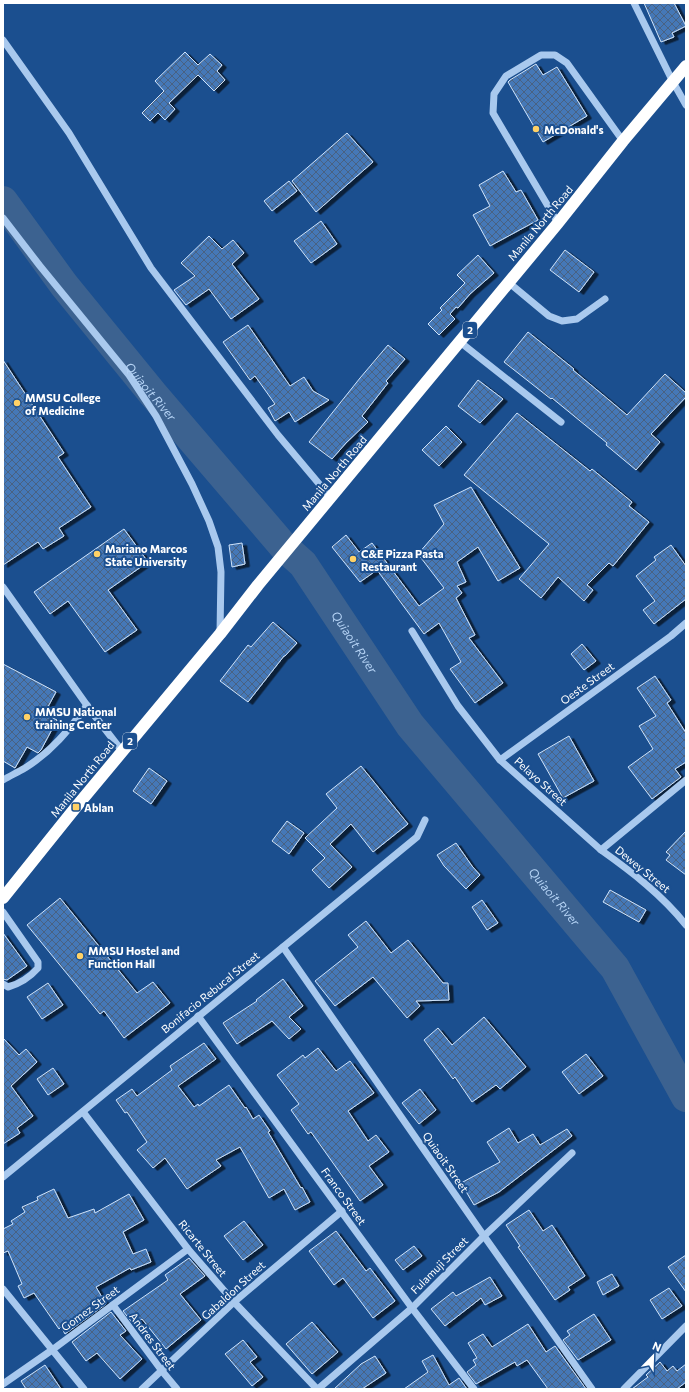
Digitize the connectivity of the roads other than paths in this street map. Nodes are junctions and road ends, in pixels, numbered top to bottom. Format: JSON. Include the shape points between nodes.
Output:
{"nodes":[{"id":1,"x":634,"y":3,"type":"edge"},
{"id":2,"x":3,"y":40,"type":"edge"},
{"id":3,"x":686,"y":66,"type":"edge"},
{"id":4,"x":673,"y":82,"type":"junction"},
{"id":5,"x":686,"y":105,"type":"edge"},
{"id":6,"x":623,"y":141,"type":"junction"},
{"id":7,"x":3,"y":218,"type":"edge"},
{"id":8,"x":558,"y":223,"type":"junction"},
{"id":9,"x":508,"y":282,"type":"junction"},
{"id":10,"x":604,"y":299,"type":"dead end"},
{"id":11,"x":460,"y":342,"type":"junction"},
{"id":12,"x":561,"y":422,"type":"dead end"},
{"id":13,"x":331,"y":498,"type":"junction"},
{"id":14,"x":3,"y":587,"type":"edge"},
{"id":15,"x":686,"y":623,"type":"edge"},
{"id":16,"x":412,"y":631,"type":"dead end"},
{"id":17,"x":220,"y":634,"type":"junction"},
{"id":18,"x":87,"y":705,"type":"junction"},
{"id":19,"x":122,"y":751,"type":"junction"},
{"id":20,"x":500,"y":760,"type":"junction"},
{"id":21,"x":3,"y":780,"type":"edge"},
{"id":22,"x":686,"y":780,"type":"edge"},
{"id":23,"x":425,"y":820,"type":"dead end"},
{"id":24,"x":601,"y":850,"type":"junction"},
{"id":25,"x":3,"y":898,"type":"edge"},
{"id":26,"x":3,"y":912,"type":"edge"},
{"id":27,"x":686,"y":925,"type":"edge"},
{"id":28,"x":284,"y":947,"type":"junction"},
{"id":29,"x":3,"y":984,"type":"edge"},
{"id":30,"x":198,"y":1016,"type":"junction"},
{"id":31,"x":83,"y":1112,"type":"junction"},
{"id":32,"x":572,"y":1152,"type":"dead end"},
{"id":33,"x":3,"y":1177,"type":"edge"},
{"id":34,"x":342,"y":1211,"type":"junction"},
{"id":35,"x":484,"y":1236,"type":"junction"},
{"id":36,"x":188,"y":1249,"type":"junction"},
{"id":37,"x":3,"y":1289,"type":"edge"},
{"id":38,"x":234,"y":1302,"type":"junction"},
{"id":39,"x":113,"y":1305,"type":"junction"},
{"id":40,"x":412,"y":1308,"type":"junction"},
{"id":41,"x":686,"y":1326,"type":"edge"},
{"id":42,"x":52,"y":1350,"type":"junction"},
{"id":43,"x":162,"y":1371,"type":"junction"},
{"id":44,"x":3,"y":1384,"type":"edge"},
{"id":45,"x":84,"y":1389,"type":"edge"},
{"id":46,"x":142,"y":1389,"type":"edge"},
{"id":47,"x":177,"y":1389,"type":"edge"},
{"id":48,"x":317,"y":1389,"type":"edge"},
{"id":49,"x":474,"y":1389,"type":"edge"},
{"id":50,"x":592,"y":1389,"type":"edge"},
{"id":51,"x":624,"y":1389,"type":"edge"}],
"edges":[{"from":1,"to":4,"type":"street"},
{"from":2,"to":13,"type":"street","via":[[69,133],[151,268],[278,435]]},
{"from":3,"to":4,"type":"highway","name":"Manila North Road","number":"2"},
{"from":4,"to":5,"type":"street"},
{"from":4,"to":6,"type":"highway","name":"Manila North Road","number":"2"},
{"from":6,"to":8,"type":"highway","name":"Manila North Road","number":"2"},
{"from":6,"to":8,"type":"street","via":[[567,63],[555,55],[541,56],[506,76],[494,94],[492,113]]},
{"from":7,"to":17,"type":"street","via":[[129,375],[156,416],[192,484],[218,547],[221,572]]},
{"from":8,"to":9,"type":"highway","name":"Manila North Road","number":"2"},
{"from":9,"to":10,"type":"street","via":[[548,316],[562,321],[577,319]]},
{"from":9,"to":11,"type":"highway","name":"Manila North Road","number":"2"},
{"from":11,"to":12,"type":"street"},
{"from":11,"to":13,"type":"highway","name":"Manila North Road","number":"2"},
{"from":13,"to":17,"type":"highway","name":"Manila North Road","number":"2","via":[[258,584]]},
{"from":14,"to":18,"type":"street"},
{"from":15,"to":20,"type":"street","name":"Oeste Street"},
{"from":16,"to":20,"type":"street","name":"Pelayo Street","via":[[458,706]]},
{"from":17,"to":19,"type":"highway","name":"Manila North Road","number":"2"},
{"from":18,"to":19,"type":"street"},
{"from":18,"to":21,"type":"street","via":[[70,729],[45,754]]},
{"from":19,"to":25,"type":"highway","name":"Manila North Road","number":"2"},
{"from":20,"to":24,"type":"street","name":"Pelayo Street"},
{"from":22,"to":24,"type":"street"},
{"from":23,"to":28,"type":"street","name":"Bonifacio Rebucal Street","via":[[417,837]]},
{"from":24,"to":27,"type":"street","name":"Dewey Street","via":[[635,875],[671,907]]},
{"from":26,"to":29,"type":"street","via":[[38,962],[38,968],[34,973],[15,985],[8,987]]},
{"from":28,"to":30,"type":"street","name":"Bonifacio Rebucal Street"},
{"from":28,"to":35,"type":"street","name":"Quiaoit Street"},
{"from":30,"to":31,"type":"street","name":"Bonifacio Rebucal Street"},
{"from":30,"to":34,"type":"street","name":"Franco Street"},
{"from":31,"to":33,"type":"street","name":"Bonifacio Rebucal Street"},
{"from":31,"to":36,"type":"street","name":"Ricarte Street"},
{"from":32,"to":35,"type":"street","name":"Fulamuji Street"},
{"from":34,"to":38,"type":"street","name":"Gabaldon Street"},
{"from":34,"to":40,"type":"street","name":"Franco Street"},
{"from":35,"to":40,"type":"street","name":"Fulamuji Street"},
{"from":35,"to":50,"type":"street","name":"Quiaoit Street"},
{"from":36,"to":38,"type":"street","name":"Ricarte Street"},
{"from":36,"to":39,"type":"street","name":"Gomez Street"},
{"from":37,"to":42,"type":"street"},
{"from":38,"to":43,"type":"street","name":"Gabaldon Street"},
{"from":38,"to":48,"type":"street","name":"Ricarte Street"},
{"from":39,"to":42,"type":"street","name":"Gomez Street"},
{"from":39,"to":43,"type":"street","name":"Andres Street"},
{"from":40,"to":48,"type":"street","name":"Fulamuji Street"},
{"from":40,"to":49,"type":"street","name":"Franco Street"},
{"from":41,"to":51,"type":"street"},
{"from":42,"to":44,"type":"street","name":"Gomez Street"},
{"from":42,"to":45,"type":"street"},
{"from":43,"to":46,"type":"street","name":"Gabaldon Street"},
{"from":43,"to":47,"type":"street","name":"Andres Street"}]}
